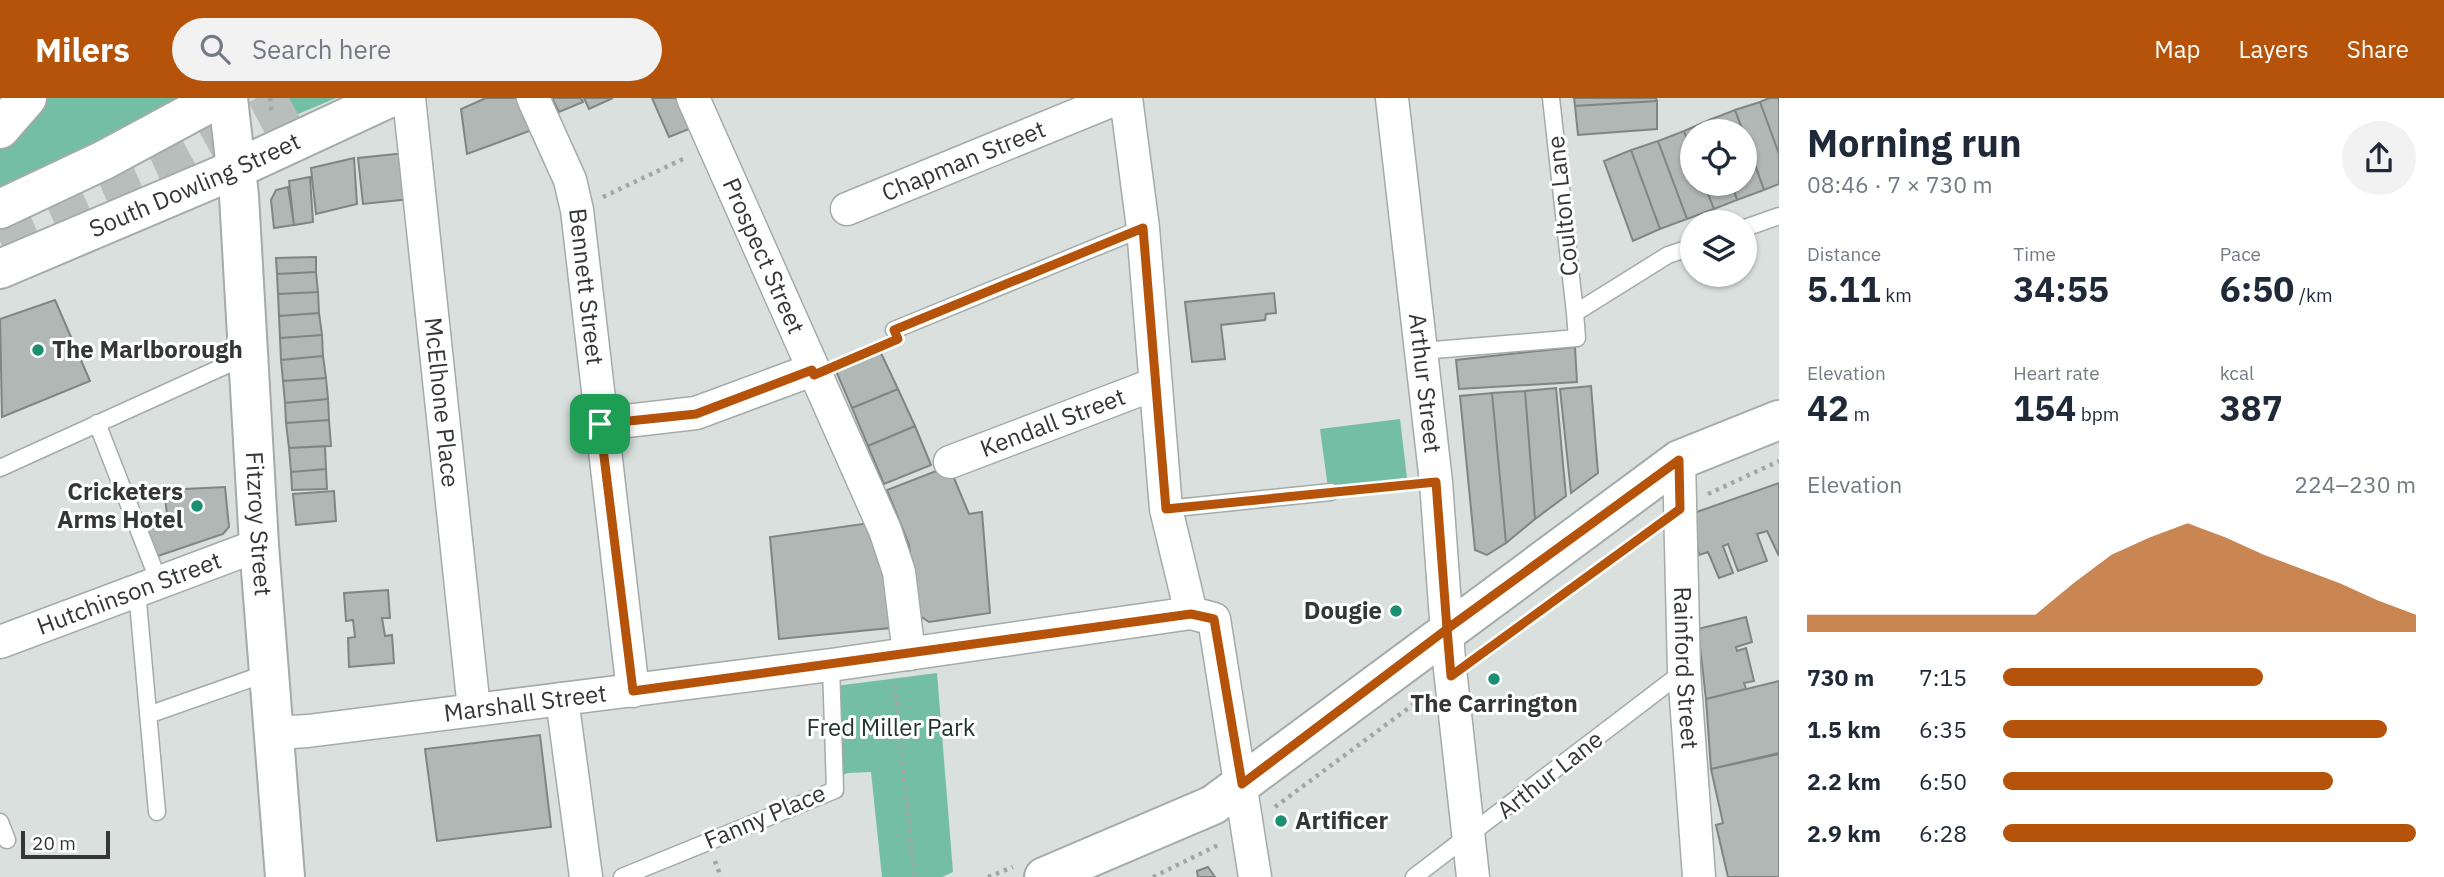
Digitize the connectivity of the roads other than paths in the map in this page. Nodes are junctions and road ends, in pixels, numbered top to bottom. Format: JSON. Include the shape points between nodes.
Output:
{"nodes":[{"id":1,"x":27,"y":98,"type":"edge"},
{"id":2,"x":219,"y":98,"type":"edge"},
{"id":3,"x":228,"y":98,"type":"edge"},
{"id":4,"x":389,"y":98,"type":"edge"},
{"id":5,"x":409,"y":98,"type":"edge"},
{"id":6,"x":533,"y":98,"type":"edge"},
{"id":7,"x":693,"y":98,"type":"edge"},
{"id":8,"x":1118,"y":98,"type":"edge"},
{"id":9,"x":1126,"y":98,"type":"edge"},
{"id":10,"x":1392,"y":98,"type":"edge"},
{"id":11,"x":1551,"y":98,"type":"edge"},
{"id":12,"x":0,"y":129,"type":"edge"},
{"id":13,"x":236,"y":169,"type":"junction"},
{"id":14,"x":0,"y":209,"type":"edge"},
{"id":15,"x":847,"y":209,"type":"dead end"},
{"id":16,"x":1779,"y":216,"type":"edge"},
{"id":17,"x":1757,"y":224,"type":"edge"},
{"id":18,"x":1143,"y":228,"type":"junction"},
{"id":19,"x":1680,"y":251,"type":"edge"},
{"id":20,"x":0,"y":269,"type":"edge"},
{"id":21,"x":1575,"y":313,"type":"junction"},
{"id":22,"x":894,"y":330,"type":"road end"},
{"id":23,"x":1422,"y":351,"type":"junction"},
{"id":24,"x":247,"y":361,"type":"junction"},
{"id":25,"x":813,"y":373,"type":"junction"},
{"id":26,"x":1155,"y":384,"type":"junction"},
{"id":27,"x":1779,"y":420,"type":"edge"},
{"id":28,"x":97,"y":424,"type":"junction"},
{"id":29,"x":600,"y":424,"type":"junction"},
{"id":30,"x":1679,"y":460,"type":"junction"},
{"id":31,"x":950,"y":462,"type":"dead end"},
{"id":32,"x":0,"y":468,"type":"edge"},
{"id":33,"x":1331,"y":492,"type":"road end"},
{"id":34,"x":1166,"y":509,"type":"junction"},
{"id":35,"x":259,"y":545,"type":"junction"},
{"id":36,"x":148,"y":586,"type":"junction"},
{"id":37,"x":1191,"y":614,"type":"junction"},
{"id":38,"x":1447,"y":629,"type":"junction"},
{"id":39,"x":0,"y":642,"type":"edge"},
{"id":40,"x":901,"y":655,"type":"junction"},
{"id":41,"x":831,"y":665,"type":"junction"},
{"id":42,"x":1684,"y":671,"type":"junction"},
{"id":43,"x":270,"y":672,"type":"junction"},
{"id":44,"x":633,"y":691,"type":"junction"},
{"id":45,"x":562,"y":699,"type":"junction"},
{"id":46,"x":474,"y":709,"type":"junction"},
{"id":47,"x":148,"y":715,"type":"junction"},
{"id":48,"x":275,"y":733,"type":"junction"},
{"id":49,"x":1242,"y":784,"type":"junction"},
{"id":50,"x":157,"y":812,"type":"dead end"},
{"id":51,"x":0,"y":822,"type":"edge"},
{"id":52,"x":1470,"y":837,"type":"junction"},
{"id":53,"x":7,"y":840,"type":"dead end"},
{"id":54,"x":285,"y":877,"type":"edge"},
{"id":55,"x":586,"y":877,"type":"edge"},
{"id":56,"x":622,"y":877,"type":"edge"},
{"id":57,"x":1044,"y":877,"type":"edge"},
{"id":58,"x":1255,"y":877,"type":"edge"},
{"id":59,"x":1414,"y":877,"type":"edge"},
{"id":60,"x":1473,"y":877,"type":"edge"},
{"id":61,"x":1699,"y":877,"type":"edge"}],
"edges":[{"from":1,"to":12,"type":"main road"},
{"from":2,"to":14,"type":"main road"},
{"from":3,"to":13,"type":"main road","name":"Fitzroy Street"},
{"from":4,"to":13,"type":"main road","name":"South Dowling Street"},
{"from":5,"to":46,"type":"street","name":"McElhone Place"},
{"from":6,"to":29,"type":"street","name":"Bennett Street","via":[[570,180],[577,210]]},
{"from":7,"to":25,"type":"street","name":"Prospect Street"},
{"from":8,"to":15,"type":"street","name":"Chapman Street"},
{"from":9,"to":18,"type":"street"},
{"from":10,"to":23,"type":"street","name":"Arthur Street"},
{"from":11,"to":21,"type":"lane","name":"Coulton Lane"},
{"from":13,"to":20,"type":"main road","name":"South Dowling Street"},
{"from":13,"to":24,"type":"main road","name":"Fitzroy Street"},
{"from":16,"to":17,"type":"lane"},
{"from":18,"to":22,"type":"lane"},
{"from":18,"to":26,"type":"street"},
{"from":19,"to":21,"type":"lane"},
{"from":21,"to":23,"type":"lane","via":[[1577,338]]},
{"from":23,"to":38,"type":"street","name":"Arthur Street"},
{"from":24,"to":28,"type":"lane","via":[[229,364]]},
{"from":24,"to":35,"type":"main road","name":"Fitzroy Street"},
{"from":25,"to":29,"type":"street","via":[[696,414]]},
{"from":25,"to":40,"type":"street","name":"Prospect Street","via":[[900,572]]},
{"from":26,"to":31,"type":"street","name":"Kendall Street"},
{"from":26,"to":34,"type":"street"},
{"from":27,"to":30,"type":"main road"},
{"from":28,"to":32,"type":"lane"},
{"from":28,"to":36,"type":"lane"},
{"from":29,"to":44,"type":"street","name":"Bennett Street"},
{"from":30,"to":38,"type":"main road"},
{"from":30,"to":42,"type":"street","name":"Rainford Street"},
{"from":33,"to":34,"type":"lane"},
{"from":34,"to":37,"type":"street"},
{"from":35,"to":36,"type":"street","name":"Hutchinson Street"},
{"from":35,"to":43,"type":"main road","name":"Fitzroy Street"},
{"from":36,"to":39,"type":"street","name":"Hutchinson Street"},
{"from":36,"to":47,"type":"lane"},
{"from":37,"to":40,"type":"street","name":"Marshall Street"},
{"from":37,"to":49,"type":"street","via":[[1214,619]]},
{"from":38,"to":49,"type":"main road"},
{"from":38,"to":52,"type":"street","name":"Arthur Street"},
{"from":40,"to":41,"type":"street","name":"Marshall Street"},
{"from":41,"to":44,"type":"street","name":"Marshall Street"},
{"from":41,"to":56,"type":"lane","name":"Fanny Place","via":[[835,790]]},
{"from":42,"to":52,"type":"lane","name":"Arthur Lane"},
{"from":42,"to":61,"type":"street","name":"Rainford Street"},
{"from":43,"to":47,"type":"lane"},
{"from":43,"to":48,"type":"main road","name":"Fitzroy Street"},
{"from":44,"to":45,"type":"street","name":"Marshall Street"},
{"from":45,"to":46,"type":"street","name":"Marshall Street"},
{"from":45,"to":55,"type":"street"},
{"from":46,"to":48,"type":"street","name":"Marshall Street"},
{"from":47,"to":50,"type":"lane"},
{"from":48,"to":54,"type":"main road","name":"Fitzroy Street"},
{"from":49,"to":57,"type":"main road","via":[[1213,805]]},
{"from":49,"to":58,"type":"street"},
{"from":51,"to":53,"type":"lane"},
{"from":52,"to":59,"type":"lane","name":"Arthur Lane"},
{"from":52,"to":60,"type":"street","name":"Arthur Street"}]}
